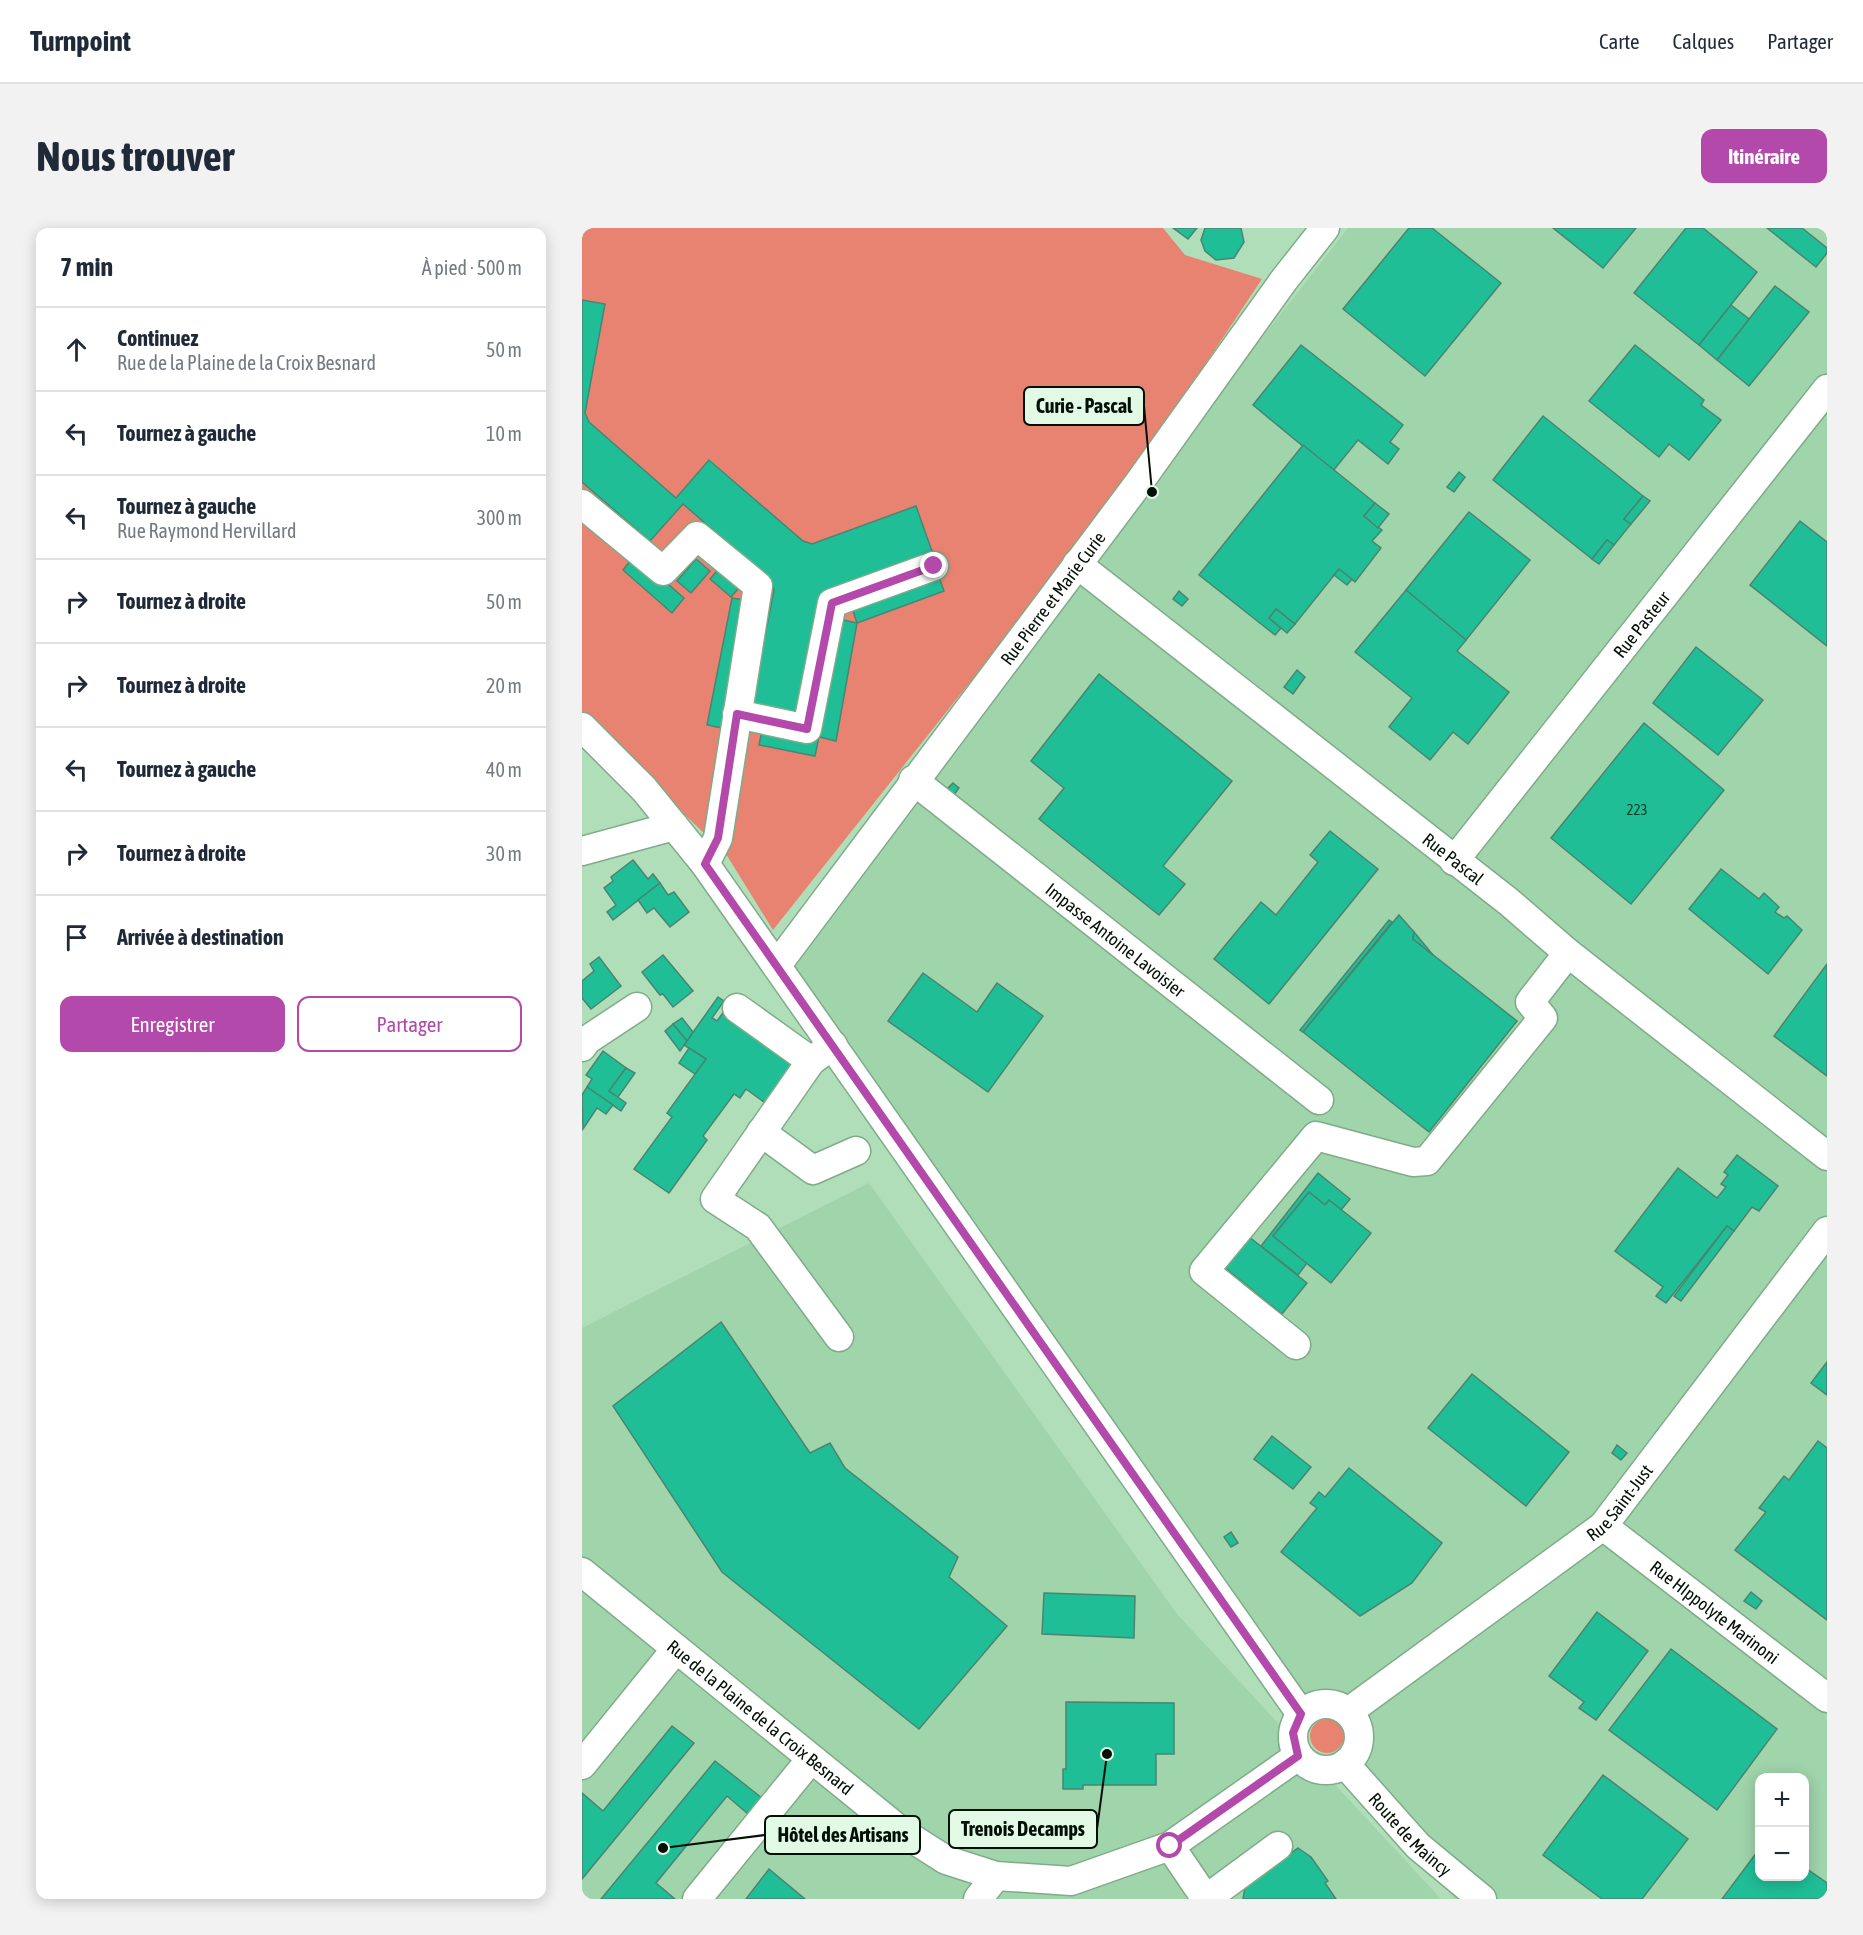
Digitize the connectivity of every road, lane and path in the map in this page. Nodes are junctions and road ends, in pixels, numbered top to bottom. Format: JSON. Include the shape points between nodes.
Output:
{"nodes":[{"id":1,"x":1325,"y":228,"type":"edge"},
{"id":2,"x":1827,"y":389,"type":"edge"},
{"id":3,"x":582,"y":504,"type":"edge"},
{"id":4,"x":1077,"y":564,"type":"junction"},
{"id":5,"x":934,"y":566,"type":"dead end"},
{"id":6,"x":737,"y":714,"type":"junction"},
{"id":7,"x":582,"y":727,"type":"edge"},
{"id":8,"x":913,"y":780,"type":"junction"},
{"id":9,"x":674,"y":826,"type":"junction"},
{"id":10,"x":582,"y":851,"type":"edge"},
{"id":11,"x":1454,"y":861,"type":"junction"},
{"id":12,"x":705,"y":864,"type":"junction"},
{"id":13,"x":1568,"y":954,"type":"junction"},
{"id":14,"x":777,"y":965,"type":"junction"},
{"id":15,"x":637,"y":1007,"type":"dead end"},
{"id":16,"x":737,"y":1008,"type":"dead end"},
{"id":17,"x":582,"y":1047,"type":"edge"},
{"id":18,"x":822,"y":1053,"type":"junction"},
{"id":19,"x":1319,"y":1100,"type":"dead end"},
{"id":20,"x":761,"y":1132,"type":"junction"},
{"id":21,"x":856,"y":1151,"type":"dead end"},
{"id":22,"x":1827,"y":1156,"type":"edge"},
{"id":23,"x":1827,"y":1231,"type":"edge"},
{"id":24,"x":839,"y":1337,"type":"dead end"},
{"id":25,"x":1296,"y":1345,"type":"dead end"},
{"id":26,"x":1603,"y":1526,"type":"junction"},
{"id":27,"x":582,"y":1572,"type":"edge"},
{"id":28,"x":676,"y":1649,"type":"junction"},
{"id":29,"x":1827,"y":1698,"type":"edge"},
{"id":30,"x":1348,"y":1712,"type":"junction"},
{"id":31,"x":1301,"y":1714,"type":"junction"},
{"id":32,"x":1298,"y":1756,"type":"junction"},
{"id":33,"x":811,"y":1759,"type":"junction"},
{"id":34,"x":1345,"y":1764,"type":"junction"},
{"id":35,"x":582,"y":1765,"type":"edge"},
{"id":36,"x":1170,"y":1846,"type":"junction"},
{"id":37,"x":1278,"y":1846,"type":"dead end"},
{"id":38,"x":996,"y":1876,"type":"junction"},
{"id":39,"x":697,"y":1899,"type":"edge"},
{"id":40,"x":978,"y":1899,"type":"edge"},
{"id":41,"x":1206,"y":1899,"type":"edge"},
{"id":42,"x":1482,"y":1899,"type":"edge"}],
"edges":[{"from":1,"to":4,"type":"street","name":"Rue Pierre et Marie Curie"},
{"from":2,"to":11,"type":"street","name":"Rue Pasteur"},
{"from":3,"to":6,"type":"street","via":[[663,571],[697,536],[758,586]]},
{"from":4,"to":8,"type":"street","name":"Rue Pierre et Marie Curie"},
{"from":4,"to":11,"type":"street","name":"Rue Pascal"},
{"from":5,"to":6,"type":"street","via":[[832,603],[807,729]]},
{"from":6,"to":12,"type":"street","via":[[718,838]]},
{"from":7,"to":9,"type":"street","via":[[644,789]]},
{"from":8,"to":14,"type":"street","name":"Rue Pierre et Marie Curie","via":[[894,820],[857,871],[823,917]]},
{"from":8,"to":19,"type":"street","name":"Impasse Antoine Lavoisier"},
{"from":9,"to":10,"type":"street"},
{"from":9,"to":12,"type":"street"},
{"from":11,"to":13,"type":"street","name":"Rue Pascal"},
{"from":12,"to":14,"type":"street"},
{"from":13,"to":22,"type":"street","name":"Rue Pascal"},
{"from":13,"to":25,"type":"street","via":[[1530,1002],[1543,1018],[1427,1161],[1413,1162],[1316,1136],[1204,1272]]},
{"from":14,"to":18,"type":"street"},
{"from":15,"to":17,"type":"street"},
{"from":16,"to":18,"type":"street"},
{"from":18,"to":20,"type":"street"},
{"from":18,"to":31,"type":"street"},
{"from":20,"to":21,"type":"street","via":[[813,1170]]},
{"from":20,"to":24,"type":"street","via":[[715,1199],[758,1227]]},
{"from":23,"to":26,"type":"street","name":"Rue Saint-Just"},
{"from":26,"to":29,"type":"street","name":"Rue HIppolyte Marinoni"},
{"from":26,"to":30,"type":"street","name":"Rue Saint-Just"},
{"from":27,"to":28,"type":"street","name":"Rue de la Plaine de la Croix Besnard"},
{"from":28,"to":33,"type":"street","name":"Rue de la Plaine de la Croix Besnard"},
{"from":28,"to":35,"type":"street"},
{"from":30,"to":31,"type":"street","via":[[1319,1704]]},
{"from":30,"to":34,"type":"street","via":[[1359,1738]]},
{"from":31,"to":32,"type":"street","via":[[1293,1733]]},
{"from":32,"to":34,"type":"street","via":[[1310,1766],[1324,1770]]},
{"from":32,"to":36,"type":"street","name":"Rue de la Plaine de la Croix Besnard"},
{"from":33,"to":38,"type":"street","name":"Rue de la Plaine de la Croix Besnard","via":[[902,1833],[946,1860]]},
{"from":33,"to":39,"type":"street"},
{"from":34,"to":42,"type":"street","name":"Route de Maincy","via":[[1418,1846]]},
{"from":36,"to":38,"type":"street","name":"Rue de la Plaine de la Croix Besnard","via":[[1071,1881]]},
{"from":36,"to":41,"type":"street"},
{"from":37,"to":41,"type":"street"},
{"from":38,"to":40,"type":"street"}]}
